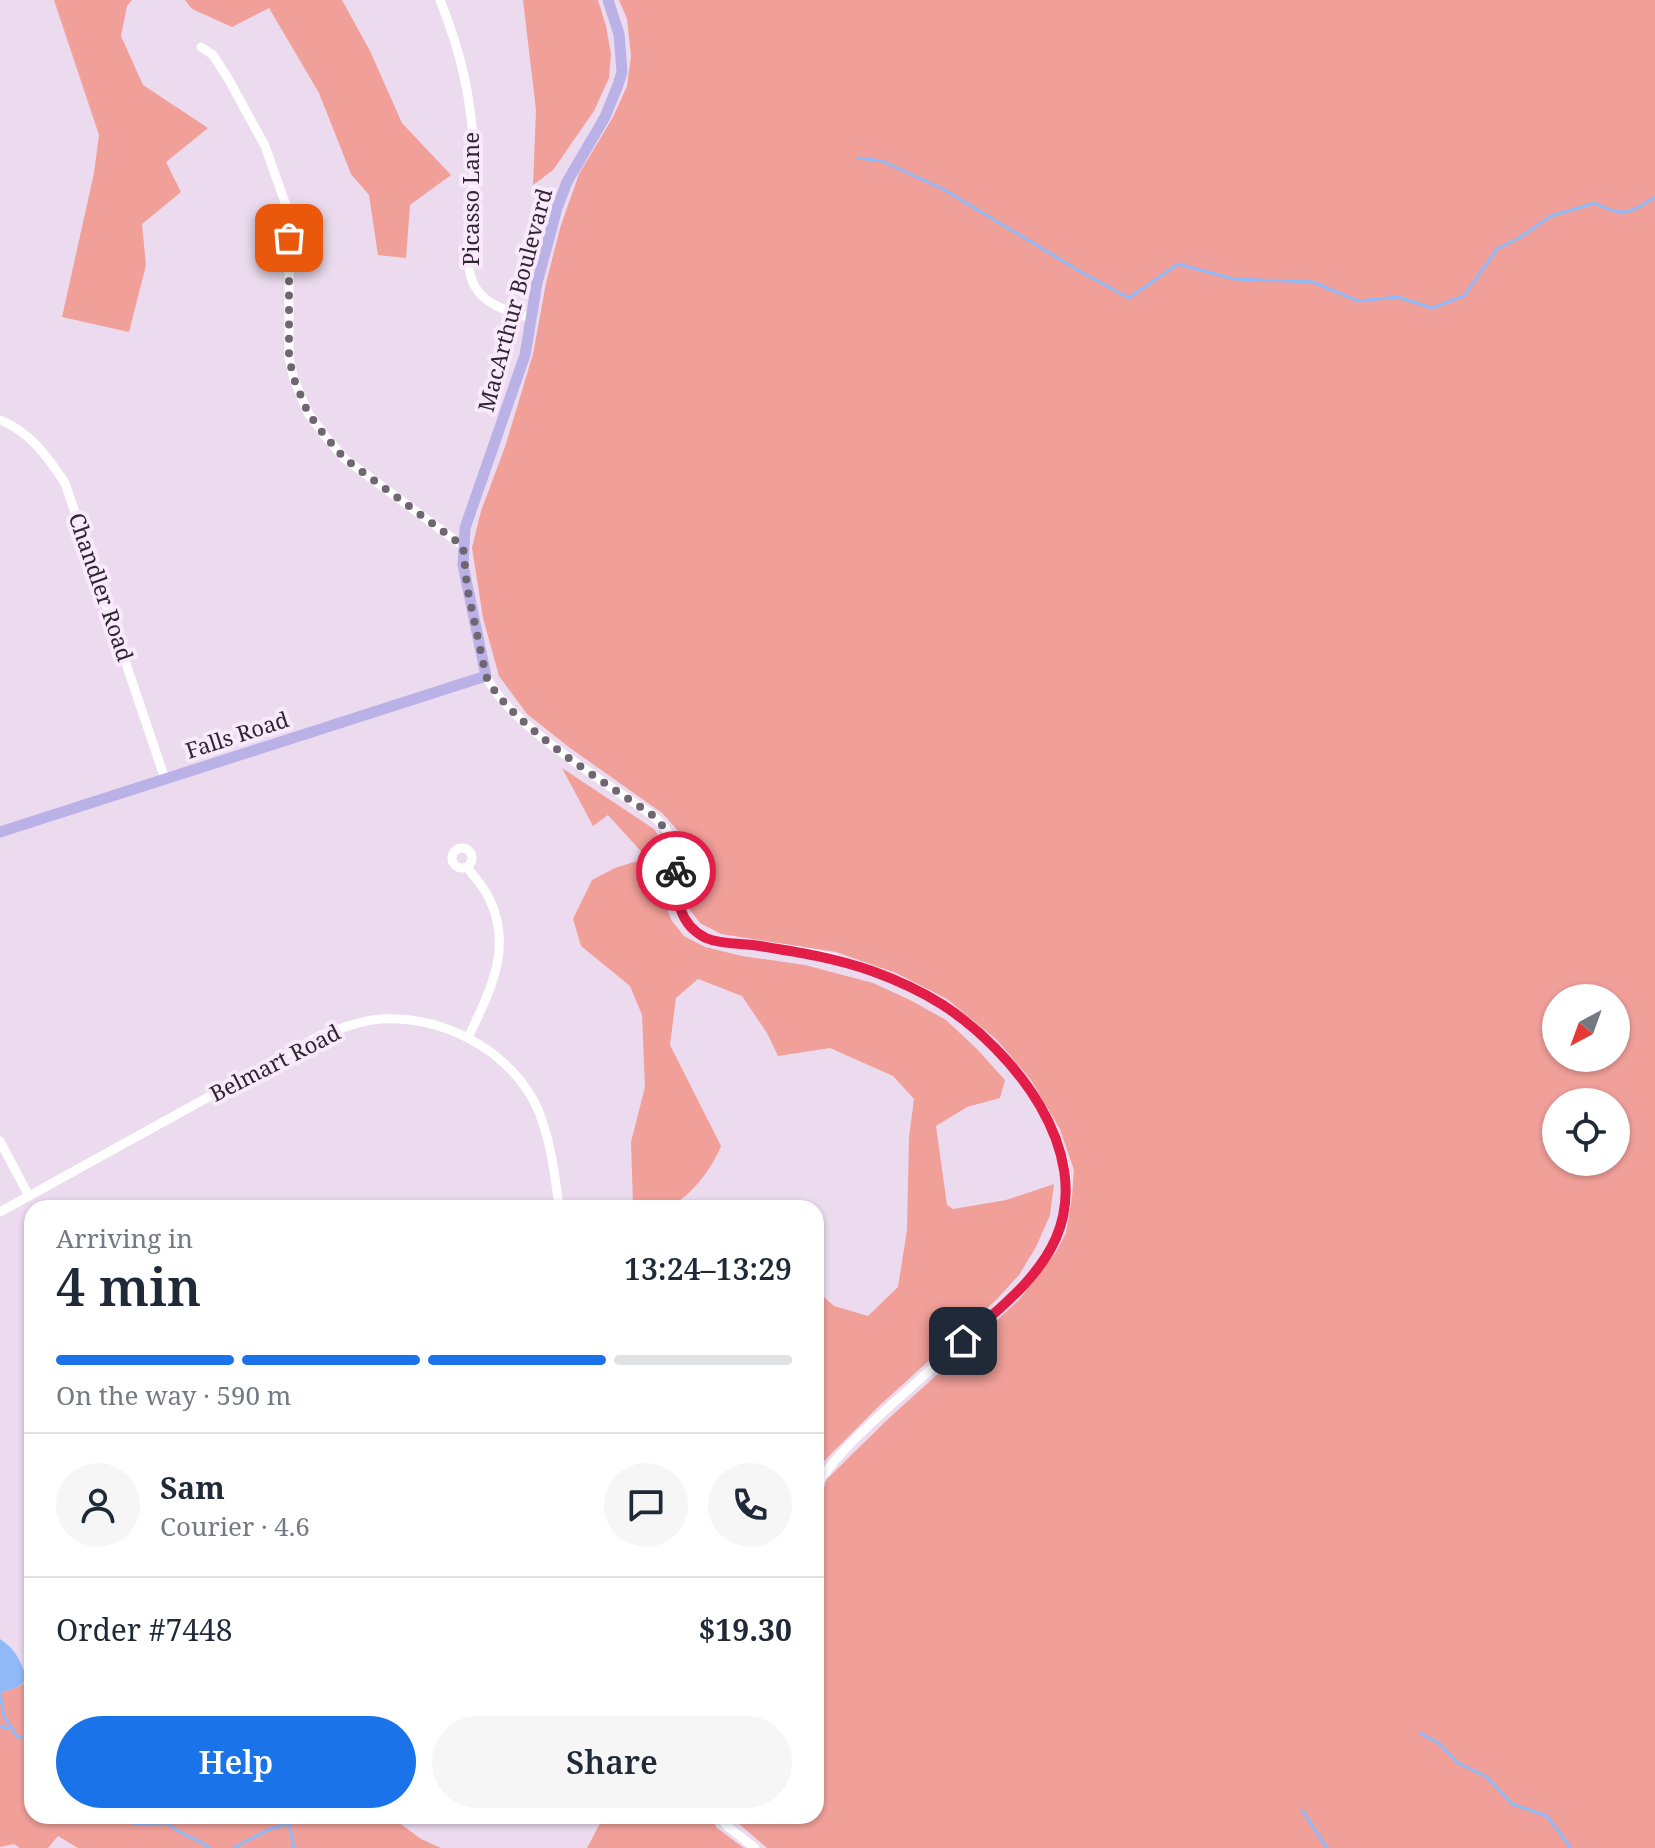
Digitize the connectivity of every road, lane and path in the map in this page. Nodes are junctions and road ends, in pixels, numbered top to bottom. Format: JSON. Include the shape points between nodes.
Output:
{"nodes":[{"id":1,"x":440,"y":0,"type":"edge"},
{"id":2,"x":608,"y":0,"type":"edge"},
{"id":3,"x":201,"y":47,"type":"dead end"},
{"id":4,"x":531,"y":318,"type":"junction"},
{"id":5,"x":0,"y":420,"type":"edge"},
{"id":6,"x":463,"y":546,"type":"junction"},
{"id":7,"x":486,"y":676,"type":"junction"},
{"id":8,"x":165,"y":779,"type":"junction"},
{"id":9,"x":0,"y":832,"type":"edge"},
{"id":10,"x":467,"y":867,"type":"dead end"},
{"id":11,"x":468,"y":1038,"type":"junction"},
{"id":12,"x":0,"y":1141,"type":"edge"},
{"id":13,"x":29,"y":1196,"type":"junction"},
{"id":14,"x":558,"y":1200,"type":"edge"},
{"id":15,"x":0,"y":1212,"type":"edge"},
{"id":16,"x":824,"y":1475,"type":"edge"},
{"id":17,"x":725,"y":1824,"type":"edge"},
{"id":18,"x":755,"y":1848,"type":"edge"}],
"edges":[{"from":1,"to":4,"type":"street","name":"Picasso Lane","via":[[471,106],[475,160],[469,272],[485,298]]},
{"from":2,"to":4,"type":"main road","name":"MacArthur Boulevard","via":[[619,34],[622,72],[605,117],[557,208]]},
{"from":3,"to":6,"type":"street","via":[[213,55],[265,146],[289,214],[289,358],[308,413],[345,459]]},
{"from":4,"to":6,"type":"main road","name":"MacArthur Boulevard","via":[[525,355]]},
{"from":5,"to":8,"type":"street","name":"Chandler Road","via":[[41,449],[65,483]]},
{"from":6,"to":7,"type":"main road","name":"MacArthur Boulevard"},
{"from":7,"to":8,"type":"main road","name":"Falls Road"},
{"from":7,"to":16,"type":"street","name":"MacArthur Boulevard","via":[[496,694],[529,726],[664,826],[676,850],[677,904],[695,930],[718,941],[831,958],[913,987],[997,1050],[1023,1079],[1053,1132],[1064,1165],[1066,1195],[1062,1221],[1042,1262]]},
{"from":8,"to":9,"type":"main road","name":"Falls Road"},
{"from":10,"to":11,"type":"street","via":[[489,897],[500,941],[493,983]]},
{"from":11,"to":13,"type":"street","name":"Belmart Road","via":[[399,1019],[340,1028]]},
{"from":11,"to":14,"type":"street","name":"Belmart Road","via":[[508,1066],[538,1110],[551,1150]]},
{"from":12,"to":13,"type":"street"},
{"from":13,"to":15,"type":"street","name":"Belmart Road"},
{"from":17,"to":18,"type":"street"}]}
